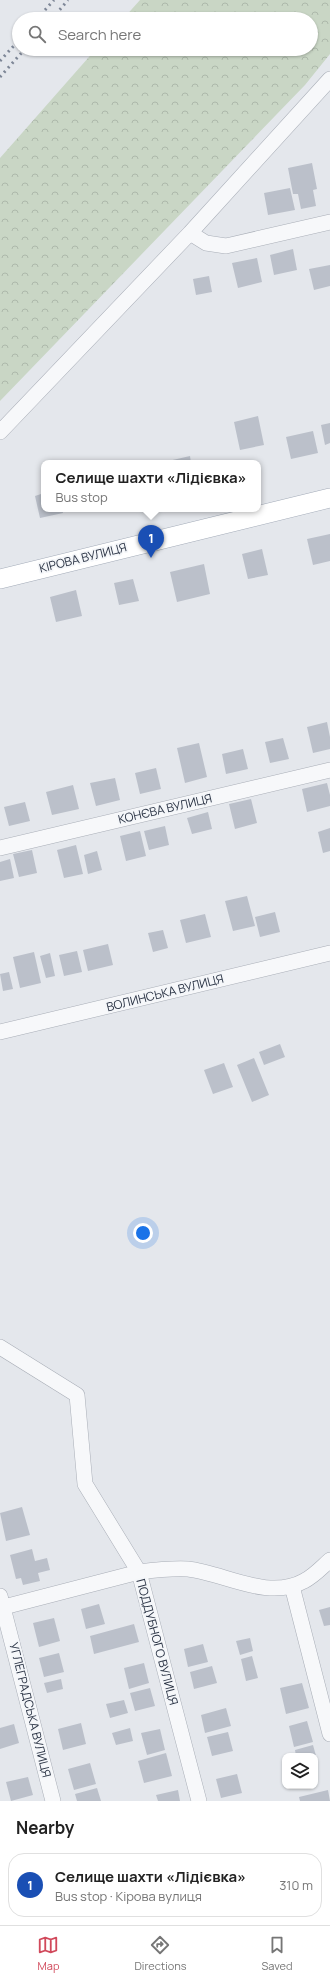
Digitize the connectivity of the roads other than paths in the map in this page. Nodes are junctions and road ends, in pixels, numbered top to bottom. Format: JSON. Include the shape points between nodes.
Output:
{"nodes":[{"id":1,"x":330,"y":79,"type":"edge"},
{"id":2,"x":330,"y":222,"type":"edge"},
{"id":3,"x":190,"y":233,"type":"junction"},
{"id":4,"x":0,"y":432,"type":"edge"},
{"id":5,"x":330,"y":498,"type":"edge"},
{"id":6,"x":0,"y":579,"type":"edge"},
{"id":7,"x":330,"y":770,"type":"edge"},
{"id":8,"x":0,"y":848,"type":"edge"},
{"id":9,"x":330,"y":953,"type":"edge"},
{"id":10,"x":0,"y":1032,"type":"edge"},
{"id":11,"x":0,"y":1346,"type":"edge"},
{"id":12,"x":330,"y":1560,"type":"edge"},
{"id":13,"x":139,"y":1572,"type":"junction"},
{"id":14,"x":292,"y":1586,"type":"junction"},
{"id":15,"x":1,"y":1604,"type":"edge"},
{"id":16,"x":330,"y":1734,"type":"edge"},
{"id":17,"x":53,"y":1801,"type":"edge"},
{"id":18,"x":199,"y":1801,"type":"edge"}],
"edges":[{"from":1,"to":3,"type":"street"},
{"from":2,"to":3,"type":"street","via":[[226,246],[206,243]]},
{"from":3,"to":4,"type":"street"},
{"from":5,"to":6,"type":"main road","name":"КІРОВА ВУЛИЦЯ"},
{"from":7,"to":8,"type":"street","name":"КОНЄВА ВУЛИЦЯ"},
{"from":9,"to":10,"type":"street","name":"ВОЛИНСЬКА ВУЛИЦЯ"},
{"from":11,"to":13,"type":"street","name":"ПОДДУБНОГО ВУЛИЦЯ","via":[[77,1395],[85,1484]]},
{"from":12,"to":14,"type":"street","via":[[314,1575]]},
{"from":13,"to":14,"type":"street","via":[[162,1569],[188,1570],[256,1586]]},
{"from":13,"to":15,"type":"street"},
{"from":13,"to":18,"type":"street","name":"ПОДДУБНОГО ВУЛИЦЯ"},
{"from":14,"to":16,"type":"street"},
{"from":15,"to":17,"type":"street","name":"УГЛЕГРАДСЬКА ВУЛИЦЯ"}]}
